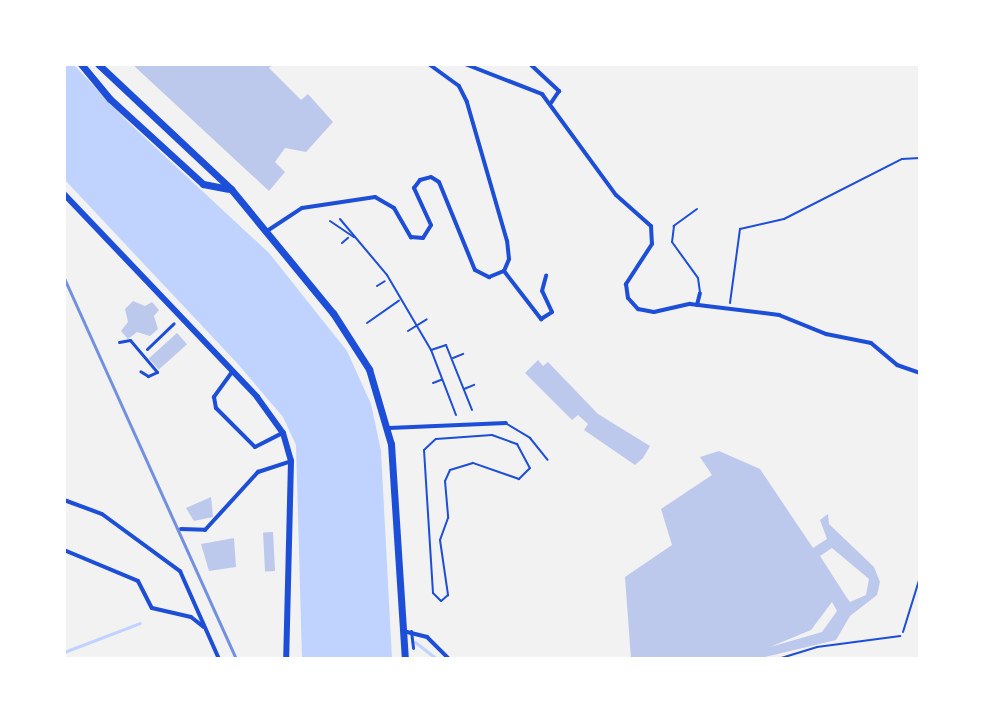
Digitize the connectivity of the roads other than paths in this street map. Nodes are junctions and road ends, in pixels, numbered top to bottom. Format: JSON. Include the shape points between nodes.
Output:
{"nodes":[{"id":1,"x":81,"y":64,"type":"edge"},
{"id":2,"x":98,"y":64,"type":"edge"},
{"id":3,"x":429,"y":64,"type":"edge"},
{"id":4,"x":465,"y":64,"type":"edge"},
{"id":5,"x":530,"y":64,"type":"edge"},
{"id":6,"x":551,"y":103,"type":"junction"},
{"id":7,"x":231,"y":189,"type":"junction"},
{"id":8,"x":64,"y":194,"type":"edge"},
{"id":9,"x":697,"y":209,"type":"dead end"},
{"id":10,"x":267,"y":231,"type":"junction"},
{"id":11,"x":504,"y":271,"type":"junction"},
{"id":12,"x":546,"y":276,"type":"dead end"},
{"id":13,"x":700,"y":293,"type":"joint"},
{"id":14,"x":697,"y":305,"type":"junction"},
{"id":15,"x":174,"y":323,"type":"dead end"},
{"id":16,"x":119,"y":342,"type":"dead end"},
{"id":17,"x":144,"y":351,"type":"junction"},
{"id":18,"x":140,"y":371,"type":"dead end"},
{"id":19,"x":232,"y":372,"type":"junction"},
{"id":20,"x":920,"y":373,"type":"edge"},
{"id":21,"x":506,"y":423,"type":"joint"},
{"id":22,"x":389,"y":428,"type":"junction"},
{"id":23,"x":283,"y":433,"type":"junction"},
{"id":24,"x":548,"y":460,"type":"dead end"},
{"id":25,"x":291,"y":461,"type":"junction"},
{"id":26,"x":64,"y":500,"type":"edge"},
{"id":27,"x":181,"y":529,"type":"dead end"},
{"id":28,"x":64,"y":550,"type":"edge"},
{"id":29,"x":206,"y":628,"type":"junction"},
{"id":30,"x":407,"y":631,"type":"junction"},
{"id":31,"x":900,"y":636,"type":"road end"},
{"id":32,"x":413,"y":648,"type":"dead end"},
{"id":33,"x":219,"y":659,"type":"edge"},
{"id":34,"x":286,"y":659,"type":"edge"},
{"id":35,"x":405,"y":659,"type":"edge"},
{"id":36,"x":449,"y":659,"type":"edge"},
{"id":37,"x":778,"y":659,"type":"edge"}],
"edges":[{"from":1,"to":7,"type":"main road","via":[[110,99],[203,184]]},
{"from":2,"to":7,"type":"main road"},
{"from":3,"to":11,"type":"street","via":[[461,88],[472,115],[507,241]]},
{"from":4,"to":6,"type":"street","via":[[528,86]]},
{"from":5,"to":6,"type":"street","via":[[559,91]]},
{"from":6,"to":14,"type":"street","via":[[616,195],[654,233],[626,284],[632,304],[654,312]]},
{"from":7,"to":10,"type":"main road"},
{"from":8,"to":19,"type":"main road"},
{"from":9,"to":13,"type":"lane","via":[[674,226],[672,242],[698,278]]},
{"from":10,"to":11,"type":"street","via":[[302,208],[375,197],[394,208],[411,237],[423,238],[431,225],[414,188],[431,177],[439,182],[475,270],[489,277]]},
{"from":10,"to":22,"type":"main road","via":[[353,341],[369,369]]},
{"from":11,"to":12,"type":"street","via":[[541,319],[552,312],[542,291]]},
{"from":13,"to":14,"type":"street"},
{"from":14,"to":20,"type":"street","via":[[779,315],[826,334],[863,340],[897,365]]},
{"from":15,"to":17,"type":"street"},
{"from":16,"to":17,"type":"street","via":[[130,340]]},
{"from":17,"to":18,"type":"street","via":[[157,372],[148,376]]},
{"from":19,"to":23,"type":"main road"},
{"from":19,"to":23,"type":"street","via":[[214,397],[214,406],[255,447]]},
{"from":21,"to":22,"type":"street"},
{"from":21,"to":24,"type":"lane","via":[[530,438]]},
{"from":22,"to":30,"type":"main road"},
{"from":23,"to":25,"type":"main road"},
{"from":25,"to":27,"type":"street","via":[[258,472],[205,530]]},
{"from":25,"to":34,"type":"main road"},
{"from":26,"to":29,"type":"street","via":[[102,514],[177,569]]},
{"from":28,"to":29,"type":"street","via":[[138,581],[152,608],[191,617]]},
{"from":29,"to":33,"type":"street"},
{"from":30,"to":32,"type":"street"},
{"from":30,"to":35,"type":"main road"},
{"from":30,"to":36,"type":"street","via":[[427,637]]},
{"from":31,"to":37,"type":"lane","via":[[817,647]]}]}
